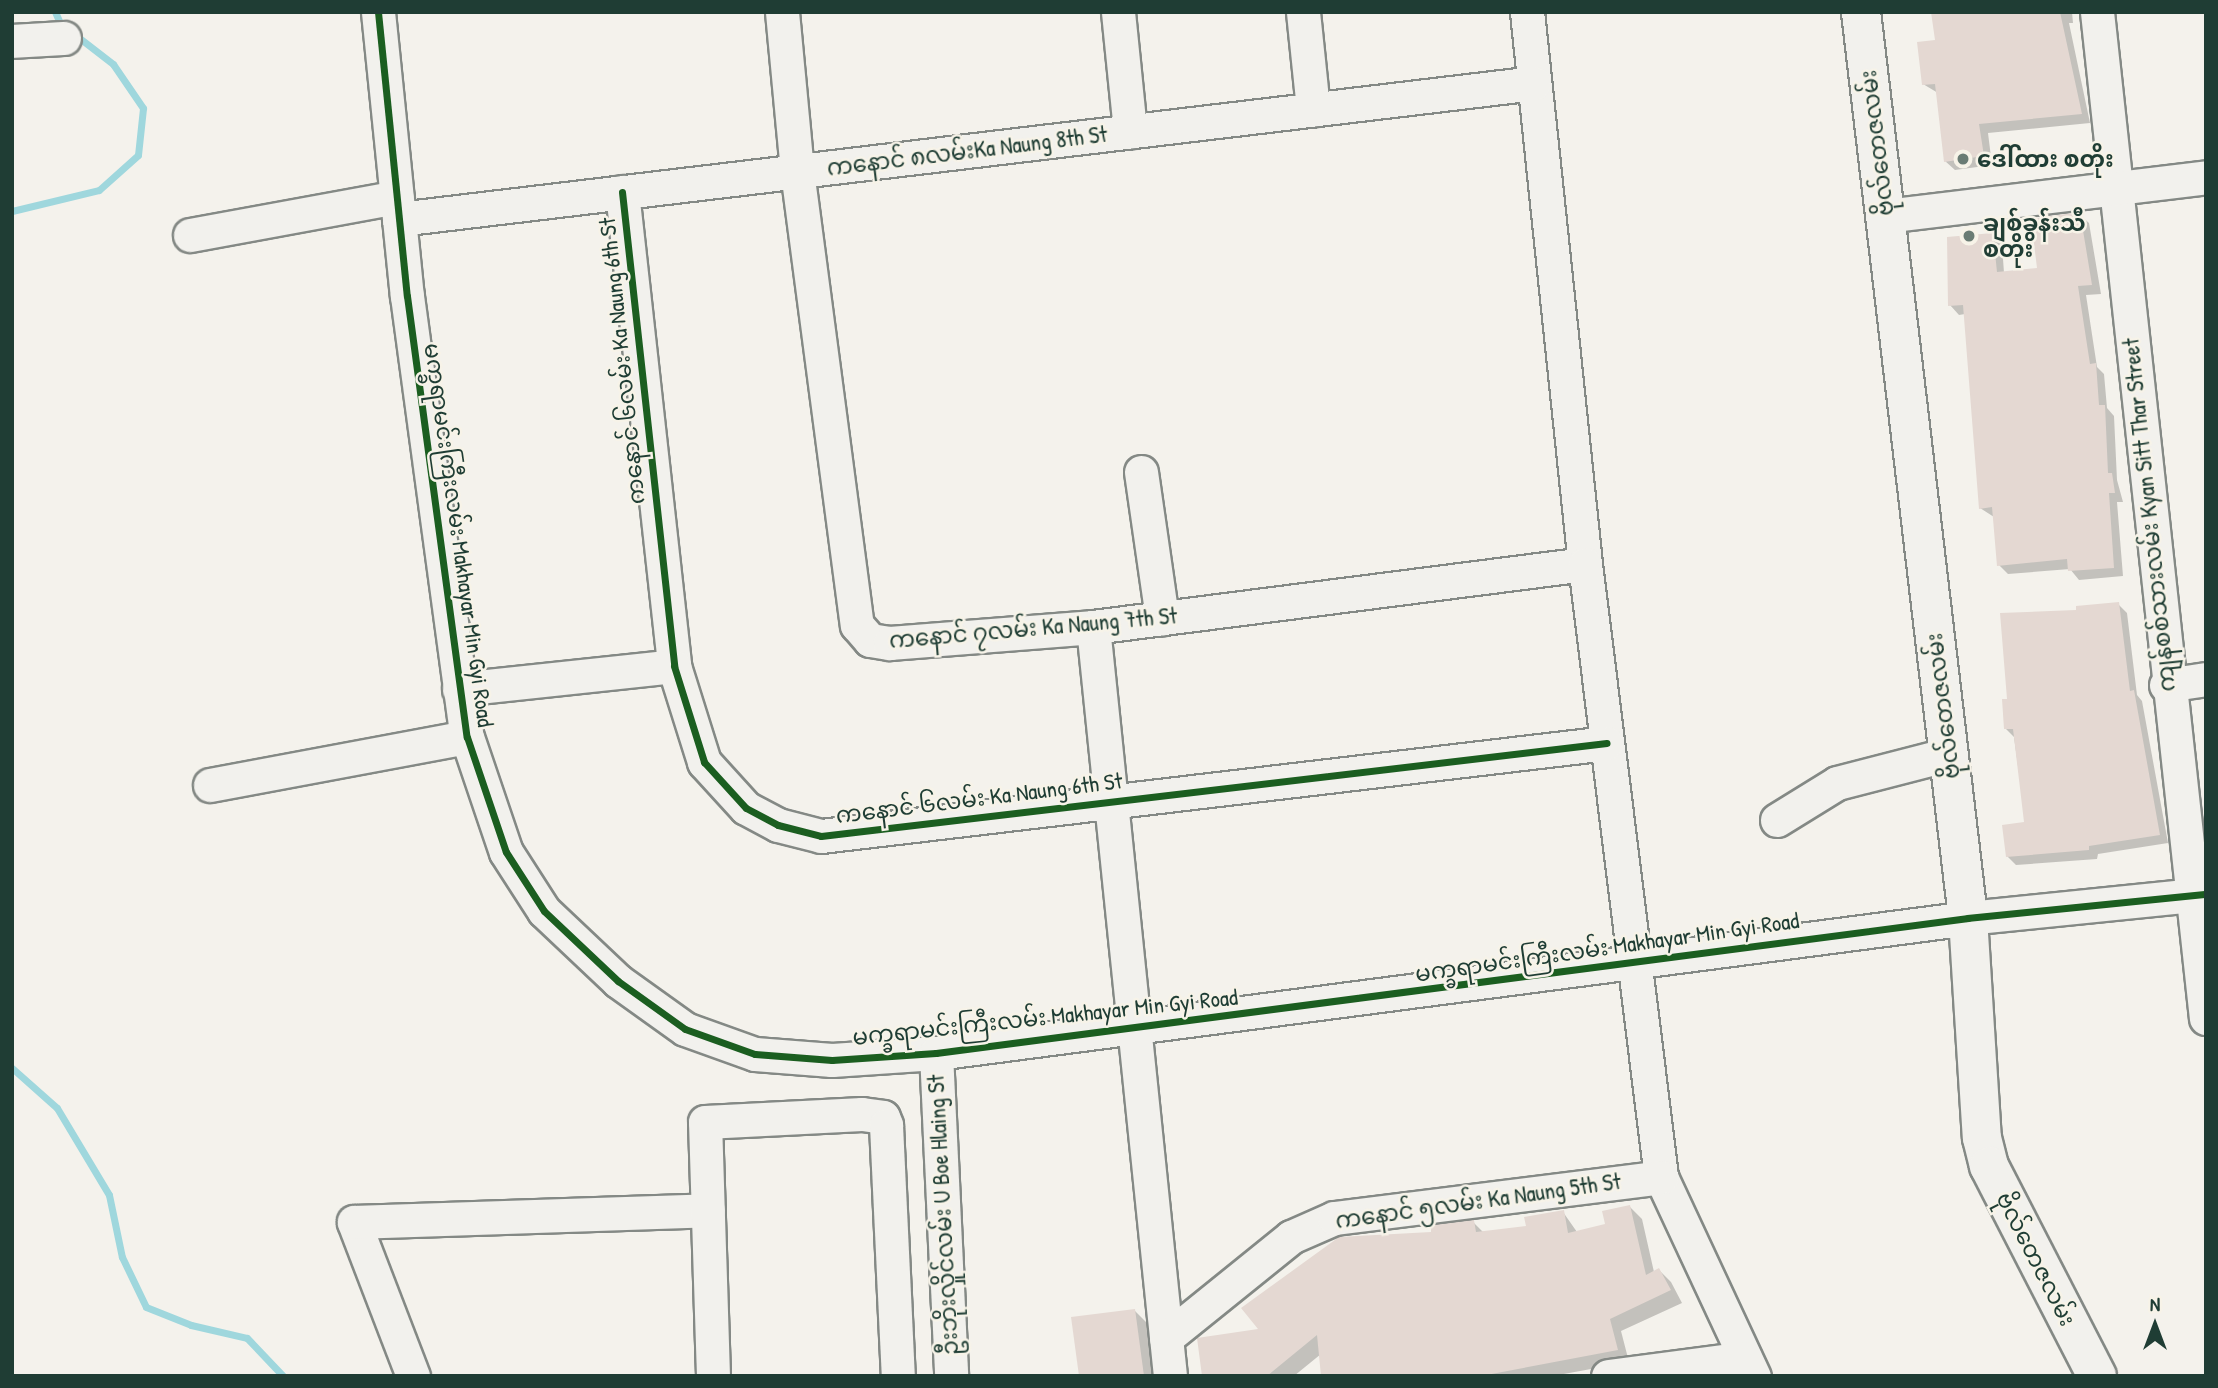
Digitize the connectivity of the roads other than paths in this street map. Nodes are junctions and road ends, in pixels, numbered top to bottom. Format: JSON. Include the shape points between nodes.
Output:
{"nodes":[{"id":1,"x":378,"y":12,"type":"edge"},
{"id":2,"x":782,"y":12,"type":"edge"},
{"id":3,"x":1118,"y":12,"type":"edge"},
{"id":4,"x":1303,"y":12,"type":"edge"},
{"id":5,"x":1527,"y":12,"type":"edge"},
{"id":6,"x":1861,"y":12,"type":"edge"},
{"id":7,"x":2097,"y":12,"type":"edge"},
{"id":8,"x":64,"y":38,"type":"dead end"},
{"id":9,"x":12,"y":41,"type":"edge"},
{"id":10,"x":1534,"y":83,"type":"junction"},
{"id":11,"x":1313,"y":109,"type":"junction"},
{"id":12,"x":1130,"y":131,"type":"junction"},
{"id":13,"x":797,"y":171,"type":"junction"},
{"id":14,"x":2206,"y":177,"type":"edge"},
{"id":15,"x":2115,"y":187,"type":"junction"},
{"id":16,"x":622,"y":192,"type":"junction"},
{"id":17,"x":398,"y":208,"type":"junction"},
{"id":18,"x":1886,"y":216,"type":"junction"},
{"id":19,"x":190,"y":235,"type":"dead end"},
{"id":20,"x":1141,"y":472,"type":"dead end"},
{"id":21,"x":1585,"y":564,"type":"junction"},
{"id":22,"x":1162,"y":618,"type":"junction"},
{"id":23,"x":1093,"y":627,"type":"junction"},
{"id":24,"x":674,"y":666,"type":"junction"},
{"id":25,"x":2206,"y":679,"type":"edge"},
{"id":26,"x":2166,"y":685,"type":"junction"},
{"id":27,"x":459,"y":689,"type":"junction"},
{"id":28,"x":467,"y":737,"type":"junction"},
{"id":29,"x":1607,"y":743,"type":"junction"},
{"id":30,"x":1949,"y":754,"type":"junction"},
{"id":31,"x":210,"y":785,"type":"dead end"},
{"id":32,"x":1113,"y":801,"type":"junction"},
{"id":33,"x":1777,"y":820,"type":"dead end"},
{"id":34,"x":2198,"y":895,"type":"edge"},
{"id":35,"x":1968,"y":918,"type":"junction"},
{"id":36,"x":1634,"y":964,"type":"junction"},
{"id":37,"x":2206,"y":1018,"type":"edge"},
{"id":38,"x":1138,"y":1028,"type":"junction"},
{"id":39,"x":936,"y":1054,"type":"junction"},
{"id":40,"x":1661,"y":1177,"type":"junction"},
{"id":41,"x":708,"y":1210,"type":"junction"},
{"id":42,"x":1166,"y":1338,"type":"junction"},
{"id":43,"x":1750,"y":1367,"type":"edge"},
{"id":44,"x":413,"y":1376,"type":"edge"},
{"id":45,"x":713,"y":1376,"type":"edge"},
{"id":46,"x":898,"y":1376,"type":"edge"},
{"id":47,"x":951,"y":1376,"type":"edge"},
{"id":48,"x":1170,"y":1376,"type":"edge"},
{"id":49,"x":1608,"y":1376,"type":"edge"},
{"id":50,"x":2097,"y":1376,"type":"edge"}],
"edges":[{"from":1,"to":17,"type":"street","name":"မက္ခရာမင်းကြီးလမ်း Makhayar Min Gyi Road"},
{"from":2,"to":13,"type":"street","name":"ကနောင် ၇လမ်း Ka Naung 7th St"},
{"from":3,"to":12,"type":"street"},
{"from":4,"to":11,"type":"street"},
{"from":5,"to":10,"type":"street"},
{"from":6,"to":18,"type":"main road","name":"ဗိုလ်တေဇလမ်း"},
{"from":7,"to":15,"type":"street","name":"ကျန်စစ်သားလမ်း Kyan Sitt Thar Street"},
{"from":8,"to":9,"type":"street"},
{"from":10,"to":11,"type":"street","name":"ကနောင် ၈လမ်းKa Naung 8th St"},
{"from":10,"to":21,"type":"street"},
{"from":11,"to":12,"type":"street","name":"ကနောင် ၈လမ်းKa Naung 8th St"},
{"from":12,"to":13,"type":"street","name":"ကနောင် ၈လမ်းKa Naung 8th St"},
{"from":13,"to":16,"type":"street","name":"ကနောင် ၈လမ်းKa Naung 8th St"},
{"from":13,"to":23,"type":"street","name":"ကနောင် ၇လမ်း Ka Naung 7th St","via":[[857,625],[870,640],[890,643]]},
{"from":14,"to":15,"type":"street"},
{"from":15,"to":18,"type":"street"},
{"from":15,"to":26,"type":"street","name":"ကျန်စစ်သားလမ်း Kyan Sitt Thar Street"},
{"from":16,"to":17,"type":"street","name":"ကနောင် ၈လမ်းKa Naung 8th St"},
{"from":16,"to":24,"type":"street","name":"ကနောင် ၆လမ်း Ka Naung 6th St"},
{"from":17,"to":19,"type":"street","name":"ကနောင် ၈လမ်းKa Naung 8th St"},
{"from":17,"to":27,"type":"street","name":"မက္ခရာမင်းကြီးလမ်း Makhayar Min Gyi Road"},
{"from":18,"to":30,"type":"main road","name":"ဗိုလ်တေဇလမ်း"},
{"from":20,"to":22,"type":"street"},
{"from":21,"to":22,"type":"street","name":"ကနောင် ၇လမ်း Ka Naung 7th St"},
{"from":21,"to":29,"type":"street"},
{"from":22,"to":23,"type":"street","name":"ကနောင် ၇လမ်း Ka Naung 7th St"},
{"from":23,"to":32,"type":"street"},
{"from":24,"to":27,"type":"street"},
{"from":24,"to":32,"type":"street","name":"ကနောင် ၆လမ်း Ka Naung 6th St","via":[[704,762],[746,808],[778,825],[821,836]]},
{"from":25,"to":26,"type":"street"},
{"from":26,"to":34,"type":"street","name":"ကျန်စစ်သားလမ်း Kyan Sitt Thar Street"},
{"from":27,"to":28,"type":"street","name":"မက္ခရာမင်းကြီးလမ်း Makhayar Min Gyi Road"},
{"from":28,"to":31,"type":"street"},
{"from":28,"to":39,"type":"street","name":"မက္ခရာမင်းကြီးလမ်း Makhayar Min Gyi Road","via":[[506,852],[544,911],[618,981],[685,1029],[755,1054],[832,1060]]},
{"from":29,"to":32,"type":"street","name":"ကနောင် ၆လမ်း Ka Naung 6th St"},
{"from":29,"to":36,"type":"street"},
{"from":30,"to":33,"type":"street","via":[[1837,783]]},
{"from":30,"to":35,"type":"main road","name":"ဗိုလ်တေဇလမ်း"},
{"from":32,"to":38,"type":"street"},
{"from":34,"to":35,"type":"street","name":"မက္ခရာမင်းကြီးလမ်း Makhayar Min Gyi Road"},
{"from":34,"to":37,"type":"street","name":"ကျန်စစ်သားလမ်း Kyan Sitt Thar Street"},
{"from":35,"to":36,"type":"street","name":"မက္ခရာမင်းကြီးလမ်း Makhayar Min Gyi Road"},
{"from":35,"to":50,"type":"main road","name":"ဗိုလ်တေဇလမ်း","via":[[1982,1138],[1989,1166]]},
{"from":36,"to":38,"type":"street","name":"မက္ခရာမင်းကြီးလမ်း Makhayar Min Gyi Road"},
{"from":36,"to":40,"type":"street"},
{"from":38,"to":39,"type":"street","name":"မက္ခရာမင်းကြီးလမ်း Makhayar Min Gyi Road"},
{"from":38,"to":42,"type":"street"},
{"from":39,"to":47,"type":"street","name":"ဦးဘိုးလှိုင်လမ်း U Boe Hlaing St"},
{"from":40,"to":42,"type":"street","name":"ကနောင် ၅လမ်း Ka Naung 5th St","via":[[1334,1218],[1291,1237]]},
{"from":40,"to":43,"type":"street"},
{"from":41,"to":44,"type":"street","via":[[354,1222]]},
{"from":41,"to":45,"type":"street"},
{"from":41,"to":46,"type":"street","via":[[705,1122],[862,1114],[883,1117]]},
{"from":42,"to":48,"type":"street"},
{"from":43,"to":49,"type":"street"}]}
